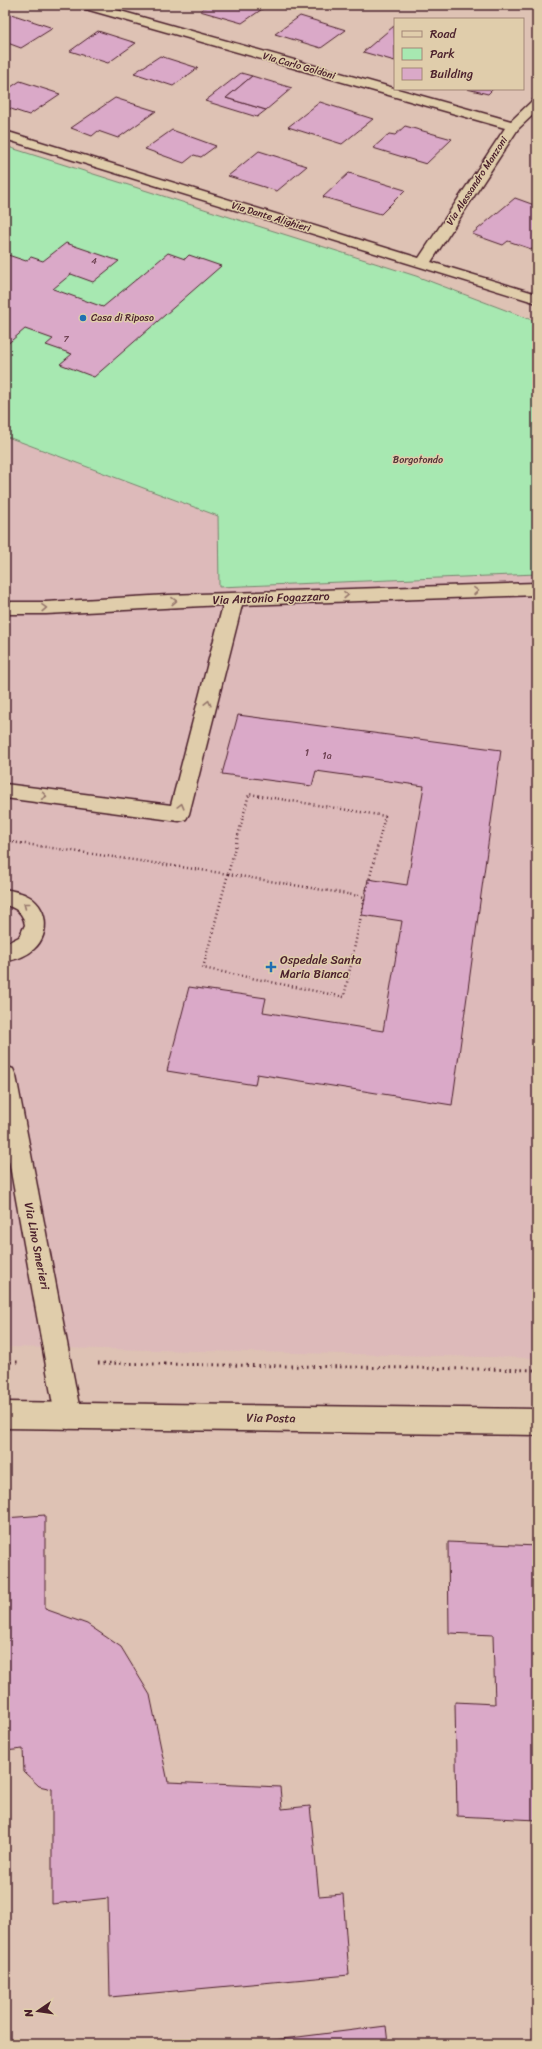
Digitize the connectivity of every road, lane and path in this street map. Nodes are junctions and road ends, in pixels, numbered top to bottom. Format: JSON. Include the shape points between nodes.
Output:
{"nodes":[{"id":1,"x":86,"y":5,"type":"edge"},
{"id":2,"x":537,"y":104,"type":"edge"},
{"id":3,"x":513,"y":126,"type":"junction"},
{"id":4,"x":5,"y":135,"type":"edge"},
{"id":5,"x":423,"y":263,"type":"junction"},
{"id":6,"x":537,"y":299,"type":"edge"},
{"id":7,"x":537,"y":589,"type":"edge"},
{"id":8,"x":234,"y":599,"type":"junction"},
{"id":9,"x":5,"y":608,"type":"edge"},
{"id":10,"x":5,"y":791,"type":"edge"},
{"id":11,"x":5,"y":841,"type":"edge"},
{"id":12,"x":229,"y":874,"type":"junction"},
{"id":13,"x":5,"y":897,"type":"edge"},
{"id":14,"x":365,"y":897,"type":"junction"},
{"id":15,"x":8,"y":957,"type":"edge"},
{"id":16,"x":5,"y":1076,"type":"edge"},
{"id":17,"x":5,"y":1362,"type":"edge"},
{"id":18,"x":59,"y":1362,"type":"junction"},
{"id":19,"x":537,"y":1370,"type":"edge"},
{"id":20,"x":5,"y":1415,"type":"edge"},
{"id":21,"x":68,"y":1416,"type":"junction"},
{"id":22,"x":537,"y":1422,"type":"edge"}],
"edges":[{"from":1,"to":3,"type":"street","name":"Via Carlo Goldoni"},
{"from":2,"to":3,"type":"street","name":"Via Alessandro Manzoni"},
{"from":3,"to":5,"type":"street","name":"Via Alessandro Manzoni"},
{"from":4,"to":5,"type":"street","name":"Via Dante Alighieri"},
{"from":5,"to":6,"type":"street","name":"Via Dante Alighieri"},
{"from":8,"to":7,"type":"street","name":"Via Antonio Fogazzaro","one_way":true},
{"from":9,"to":8,"type":"street","name":"Via Antonio Fogazzaro","one_way":true},
{"from":10,"to":8,"type":"street","one_way":true,"via":[[179,814]]},
{"from":11,"to":12,"type":"path"},
{"from":12,"to":14,"type":"path"},
{"from":12,"to":14,"type":"path","via":[[249,794],[385,816]]},
{"from":12,"to":14,"type":"path","via":[[203,968],[344,997]]},
{"from":15,"to":13,"type":"street","one_way":true,"via":[[28,941],[34,933],[36,924],[31,908],[24,902]]},
{"from":16,"to":18,"type":"street","name":"Via Lino Smerieri"},
{"from":17,"to":18,"type":"path"},
{"from":18,"to":19,"type":"path"},
{"from":18,"to":21,"type":"street","name":"Via Lino Smerieri"},
{"from":20,"to":21,"type":"street","name":"Via Posta"},
{"from":21,"to":22,"type":"street","name":"Via Posta"}]}
